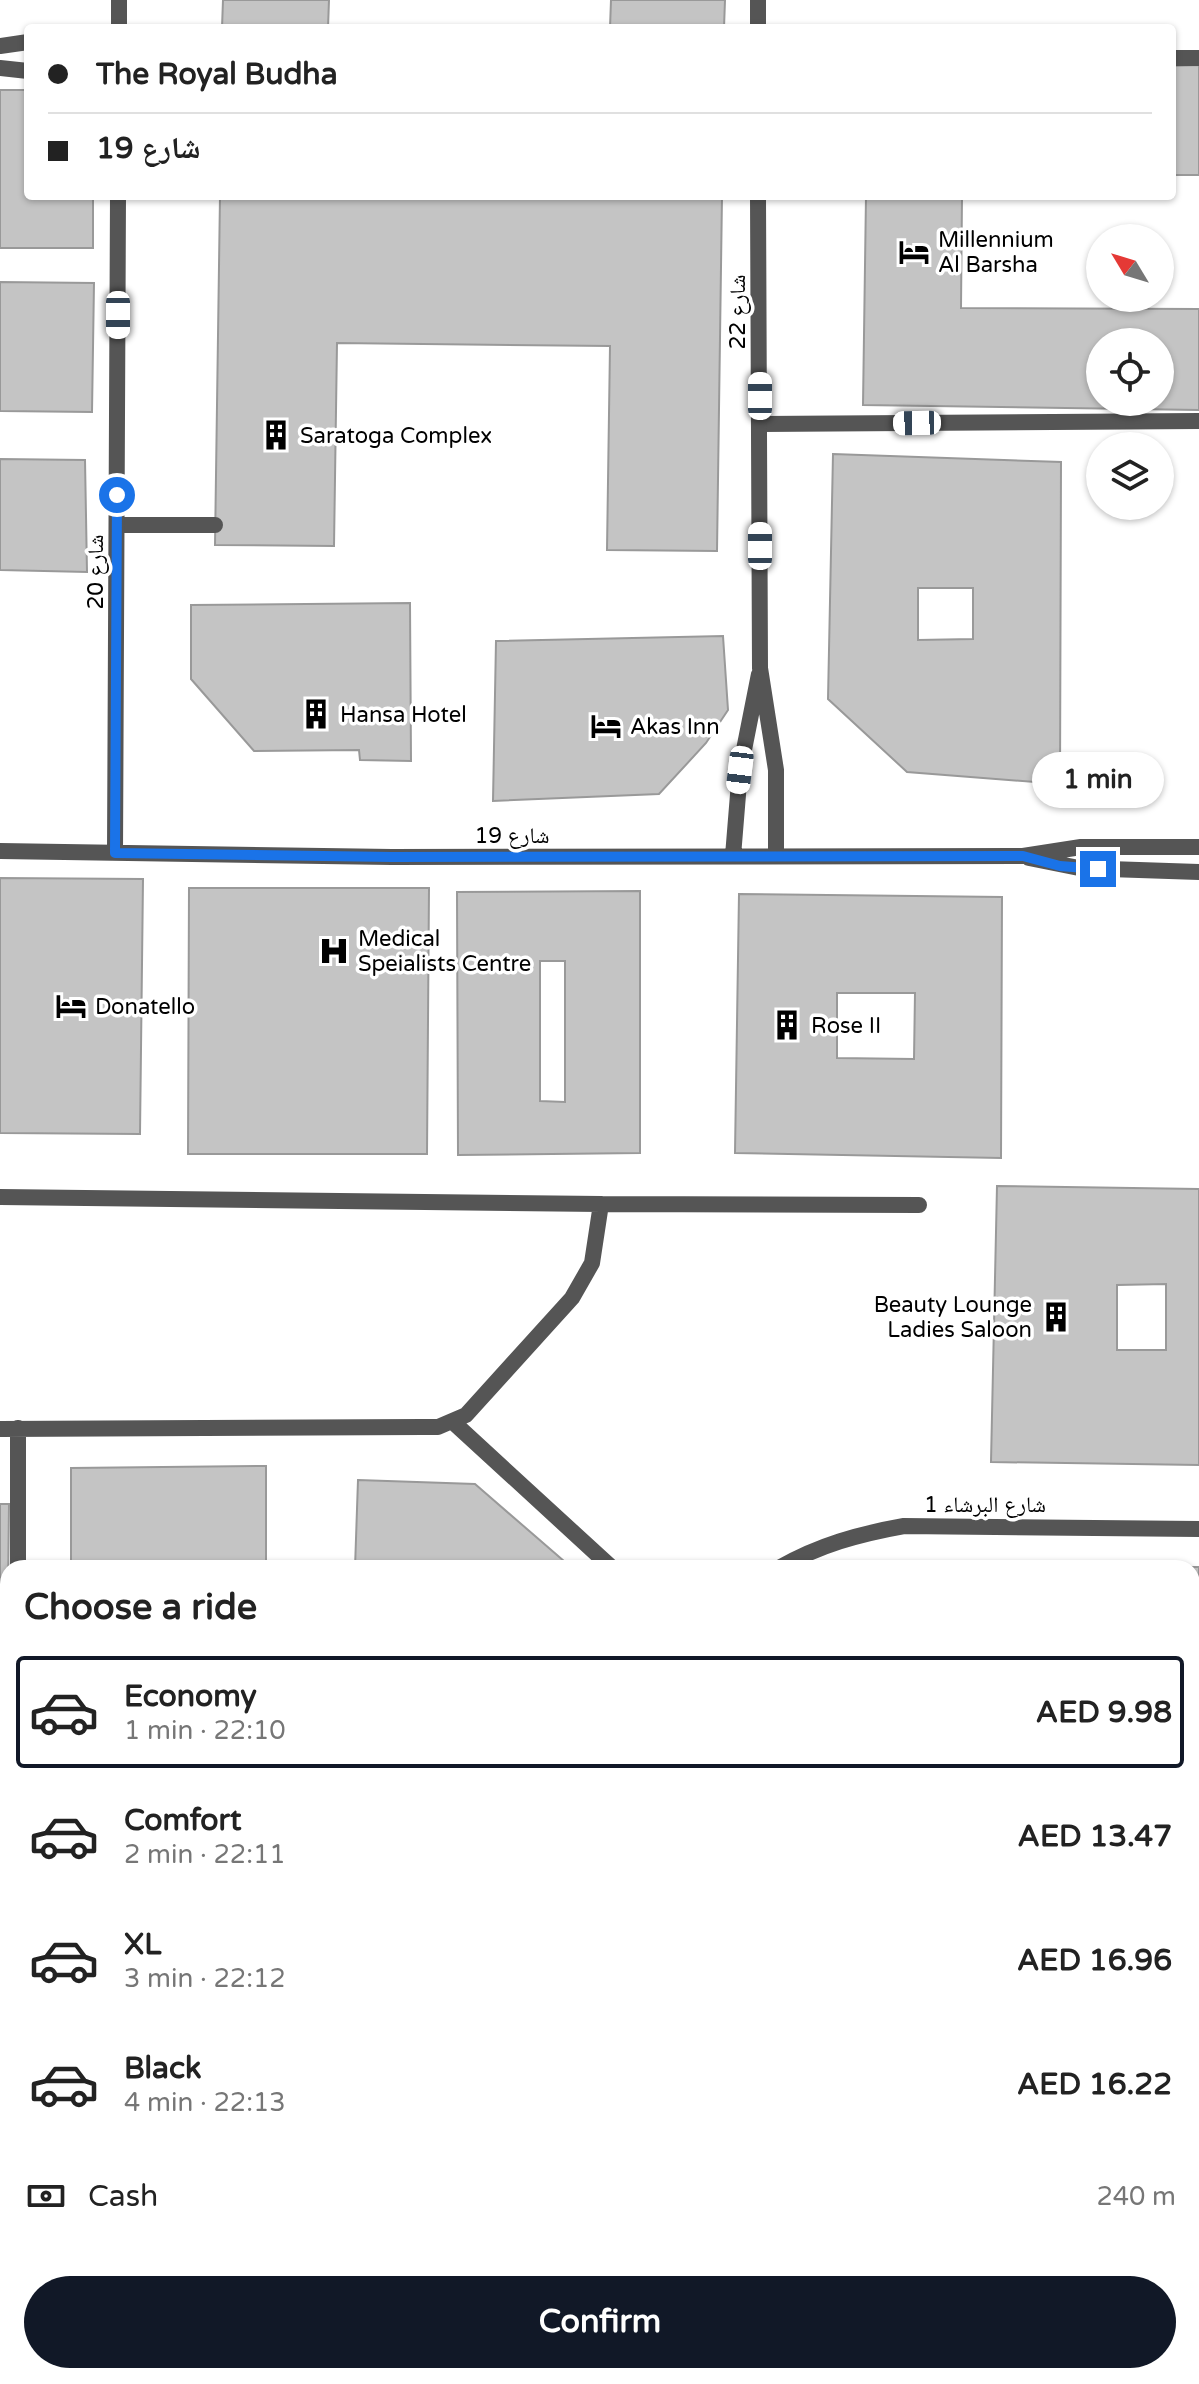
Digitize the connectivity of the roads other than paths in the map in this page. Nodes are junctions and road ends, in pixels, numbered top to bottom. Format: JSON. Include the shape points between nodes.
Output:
{"nodes":[{"id":1,"x":119,"y":0,"type":"edge"},
{"id":2,"x":758,"y":0,"type":"edge"},
{"id":3,"x":119,"y":24,"type":"edge"},
{"id":4,"x":758,"y":24,"type":"edge"},
{"id":5,"x":24,"y":43,"type":"edge"},
{"id":6,"x":0,"y":46,"type":"edge"},
{"id":7,"x":1176,"y":58,"type":"edge"},
{"id":8,"x":1199,"y":58,"type":"edge"},
{"id":9,"x":0,"y":68,"type":"edge"},
{"id":10,"x":24,"y":71,"type":"edge"},
{"id":11,"x":118,"y":200,"type":"edge"},
{"id":12,"x":758,"y":200,"type":"edge"},
{"id":13,"x":1199,"y":421,"type":"edge"},
{"id":14,"x":760,"y":424,"type":"junction"},
{"id":15,"x":117,"y":525,"type":"junction"},
{"id":16,"x":215,"y":525,"type":"dead end"},
{"id":17,"x":760,"y":668,"type":"junction"},
{"id":18,"x":1199,"y":847,"type":"edge"},
{"id":19,"x":0,"y":851,"type":"edge"},
{"id":20,"x":115,"y":853,"type":"junction"},
{"id":21,"x":733,"y":856,"type":"junction"},
{"id":22,"x":776,"y":856,"type":"junction"},
{"id":23,"x":1023,"y":856,"type":"junction"},
{"id":24,"x":1196,"y":873,"type":"edge"},
{"id":25,"x":0,"y":1197,"type":"edge"},
{"id":26,"x":601,"y":1204,"type":"junction"},
{"id":27,"x":919,"y":1205,"type":"dead end"},
{"id":28,"x":453,"y":1422,"type":"junction"},
{"id":29,"x":18,"y":1428,"type":"junction"},
{"id":30,"x":0,"y":1429,"type":"edge"},
{"id":31,"x":1199,"y":1529,"type":"edge"},
{"id":32,"x":18,"y":1560,"type":"edge"},
{"id":33,"x":603,"y":1560,"type":"edge"},
{"id":34,"x":796,"y":1560,"type":"edge"}],
"edges":[{"from":1,"to":3,"type":"street"},
{"from":2,"to":4,"type":"street"},
{"from":5,"to":6,"type":"street"},
{"from":7,"to":8,"type":"street"},
{"from":9,"to":10,"type":"street"},
{"from":11,"to":15,"type":"street","name":"شارع 20"},
{"from":12,"to":14,"type":"street","name":"شارع 22"},
{"from":13,"to":14,"type":"street"},
{"from":14,"to":17,"type":"street","name":"شارع 22"},
{"from":15,"to":16,"type":"street"},
{"from":15,"to":20,"type":"street","name":"شارع 20"},
{"from":17,"to":21,"type":"street","name":"شارع 22","via":[[740,770]]},
{"from":17,"to":22,"type":"street","name":"شارع 22","via":[[776,770]]},
{"from":18,"to":23,"type":"street","name":"شارع 19","via":[[1081,847]]},
{"from":19,"to":20,"type":"street","name":"شارع 19"},
{"from":20,"to":21,"type":"street","name":"شارع 19"},
{"from":21,"to":22,"type":"street","name":"شارع 19"},
{"from":22,"to":23,"type":"street","name":"شارع 19"},
{"from":23,"to":24,"type":"street","name":"شارع 19","via":[[1079,868]]},
{"from":25,"to":26,"type":"street"},
{"from":26,"to":27,"type":"street"},
{"from":26,"to":28,"type":"street","via":[[592,1263],[580,1288],[478,1404]]},
{"from":28,"to":29,"type":"street","via":[[423,1427]]},
{"from":28,"to":33,"type":"street"},
{"from":29,"to":30,"type":"street"},
{"from":29,"to":32,"type":"street"},
{"from":31,"to":34,"type":"street","name":"شارع البرشاء 1","via":[[904,1526],[833,1542]]}]}
